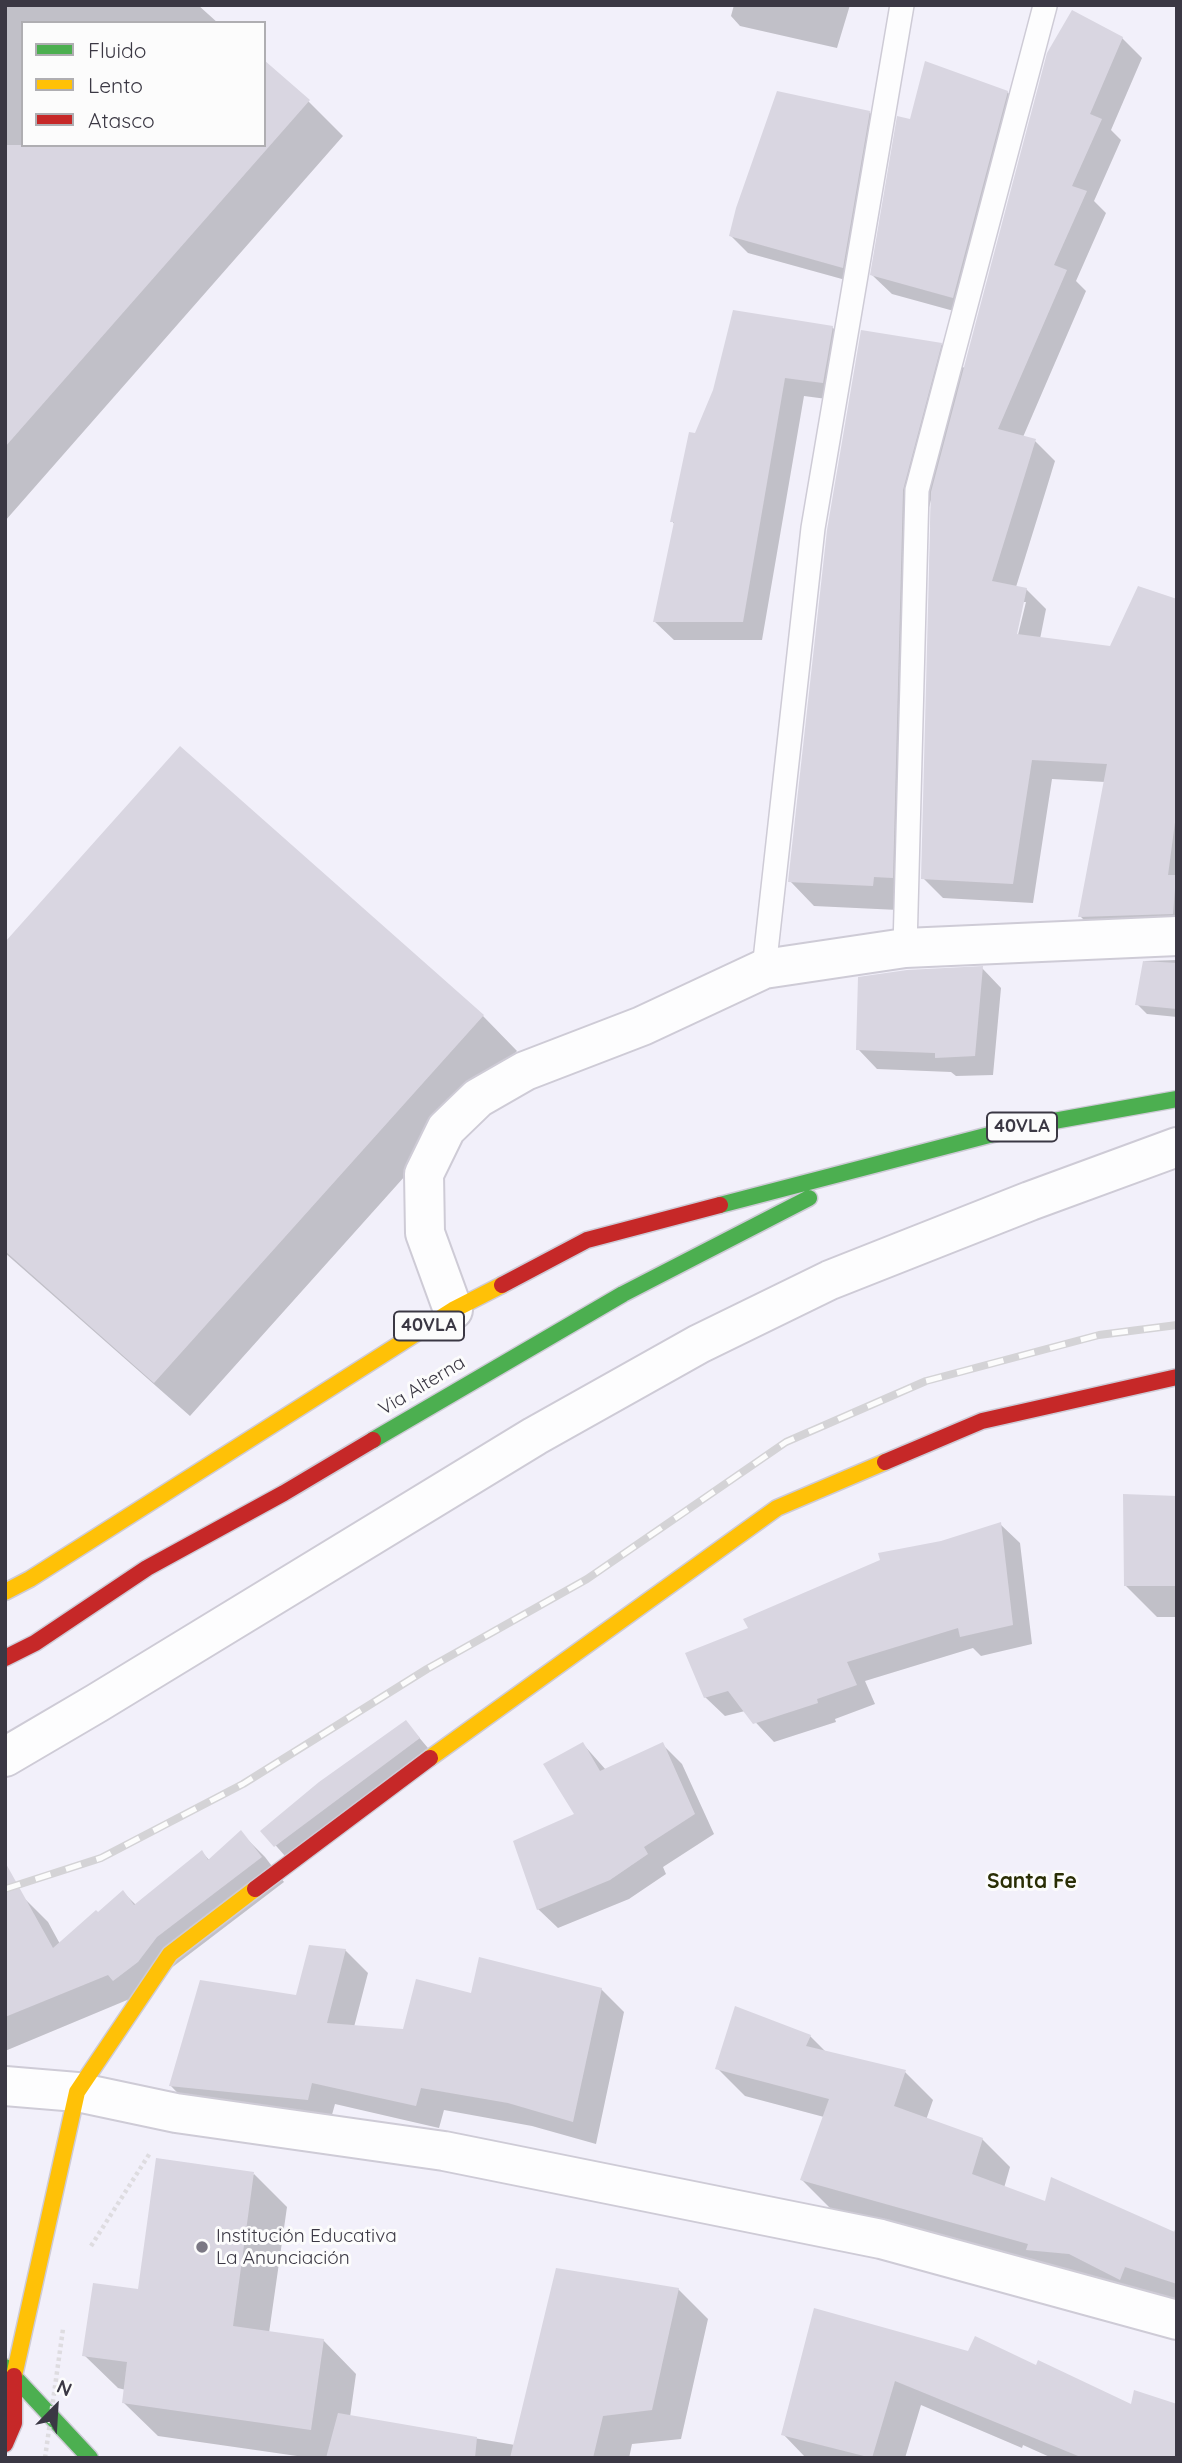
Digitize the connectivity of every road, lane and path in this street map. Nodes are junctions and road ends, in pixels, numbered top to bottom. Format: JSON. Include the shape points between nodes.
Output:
{"nodes":[{"id":1,"x":902,"y":5,"type":"edge"},
{"id":2,"x":1045,"y":6,"type":"edge"},
{"id":3,"x":1177,"y":936,"type":"edge"},
{"id":4,"x":905,"y":947,"type":"junction"},
{"id":5,"x":764,"y":969,"type":"junction"},
{"id":6,"x":1177,"y":1099,"type":"edge"},
{"id":7,"x":1177,"y":1147,"type":"edge"},
{"id":8,"x":870,"y":1167,"type":"junction"},
{"id":9,"x":453,"y":1310,"type":"junction"},
{"id":10,"x":1177,"y":1377,"type":"edge"},
{"id":11,"x":13,"y":1583,"type":"edge"},
{"id":12,"x":5,"y":1658,"type":"edge"},
{"id":13,"x":5,"y":1757,"type":"edge"},
{"id":14,"x":5,"y":2086,"type":"edge"},
{"id":15,"x":78,"y":2092,"type":"junction"},
{"id":16,"x":176,"y":2113,"type":"junction"},
{"id":17,"x":89,"y":2249,"type":"dead end"},
{"id":18,"x":1177,"y":2320,"type":"edge"},
{"id":19,"x":64,"y":2329,"type":"dead end"},
{"id":20,"x":10,"y":2371,"type":"edge"},
{"id":21,"x":5,"y":2444,"type":"edge"},
{"id":22,"x":45,"y":2458,"type":"edge"},
{"id":23,"x":90,"y":2458,"type":"edge"}],
"edges":[{"from":1,"to":5,"type":"lane","via":[[813,528]]},
{"from":2,"to":4,"type":"lane","via":[[917,490]]},
{"from":3,"to":4,"type":"street"},
{"from":4,"to":5,"type":"street"},
{"from":5,"to":9,"type":"street","via":[[642,1026],[525,1071],[478,1098],[446,1129],[424,1174],[425,1233]]},
{"from":6,"to":8,"type":"main road","name":"Via Alterna","number":"40VLA","via":[[1020,1127]]},
{"from":7,"to":13,"type":"street","via":[[830,1280],[699,1344],[535,1436]]},
{"from":8,"to":9,"type":"main road","name":"Via Alterna","number":"40VLA","via":[[587,1240]]},
{"from":8,"to":12,"type":"main road","name":"Via Alterna","number":"40VLA","via":[[623,1294],[147,1568]]},
{"from":9,"to":11,"type":"main road","name":"Via Alterna","number":"40VLA"},
{"from":10,"to":15,"type":"main road","via":[[982,1421],[777,1508],[384,1791],[170,1954]]},
{"from":14,"to":15,"type":"street"},
{"from":15,"to":16,"type":"street"},
{"from":15,"to":20,"type":"main road"},
{"from":16,"to":17,"type":"path"},
{"from":16,"to":18,"type":"street","via":[[444,2151],[881,2239]]},
{"from":19,"to":22,"type":"path","bridge":true},
{"from":20,"to":21,"type":"main road","via":[[14,2423]]},
{"from":20,"to":23,"type":"main road"}]}
